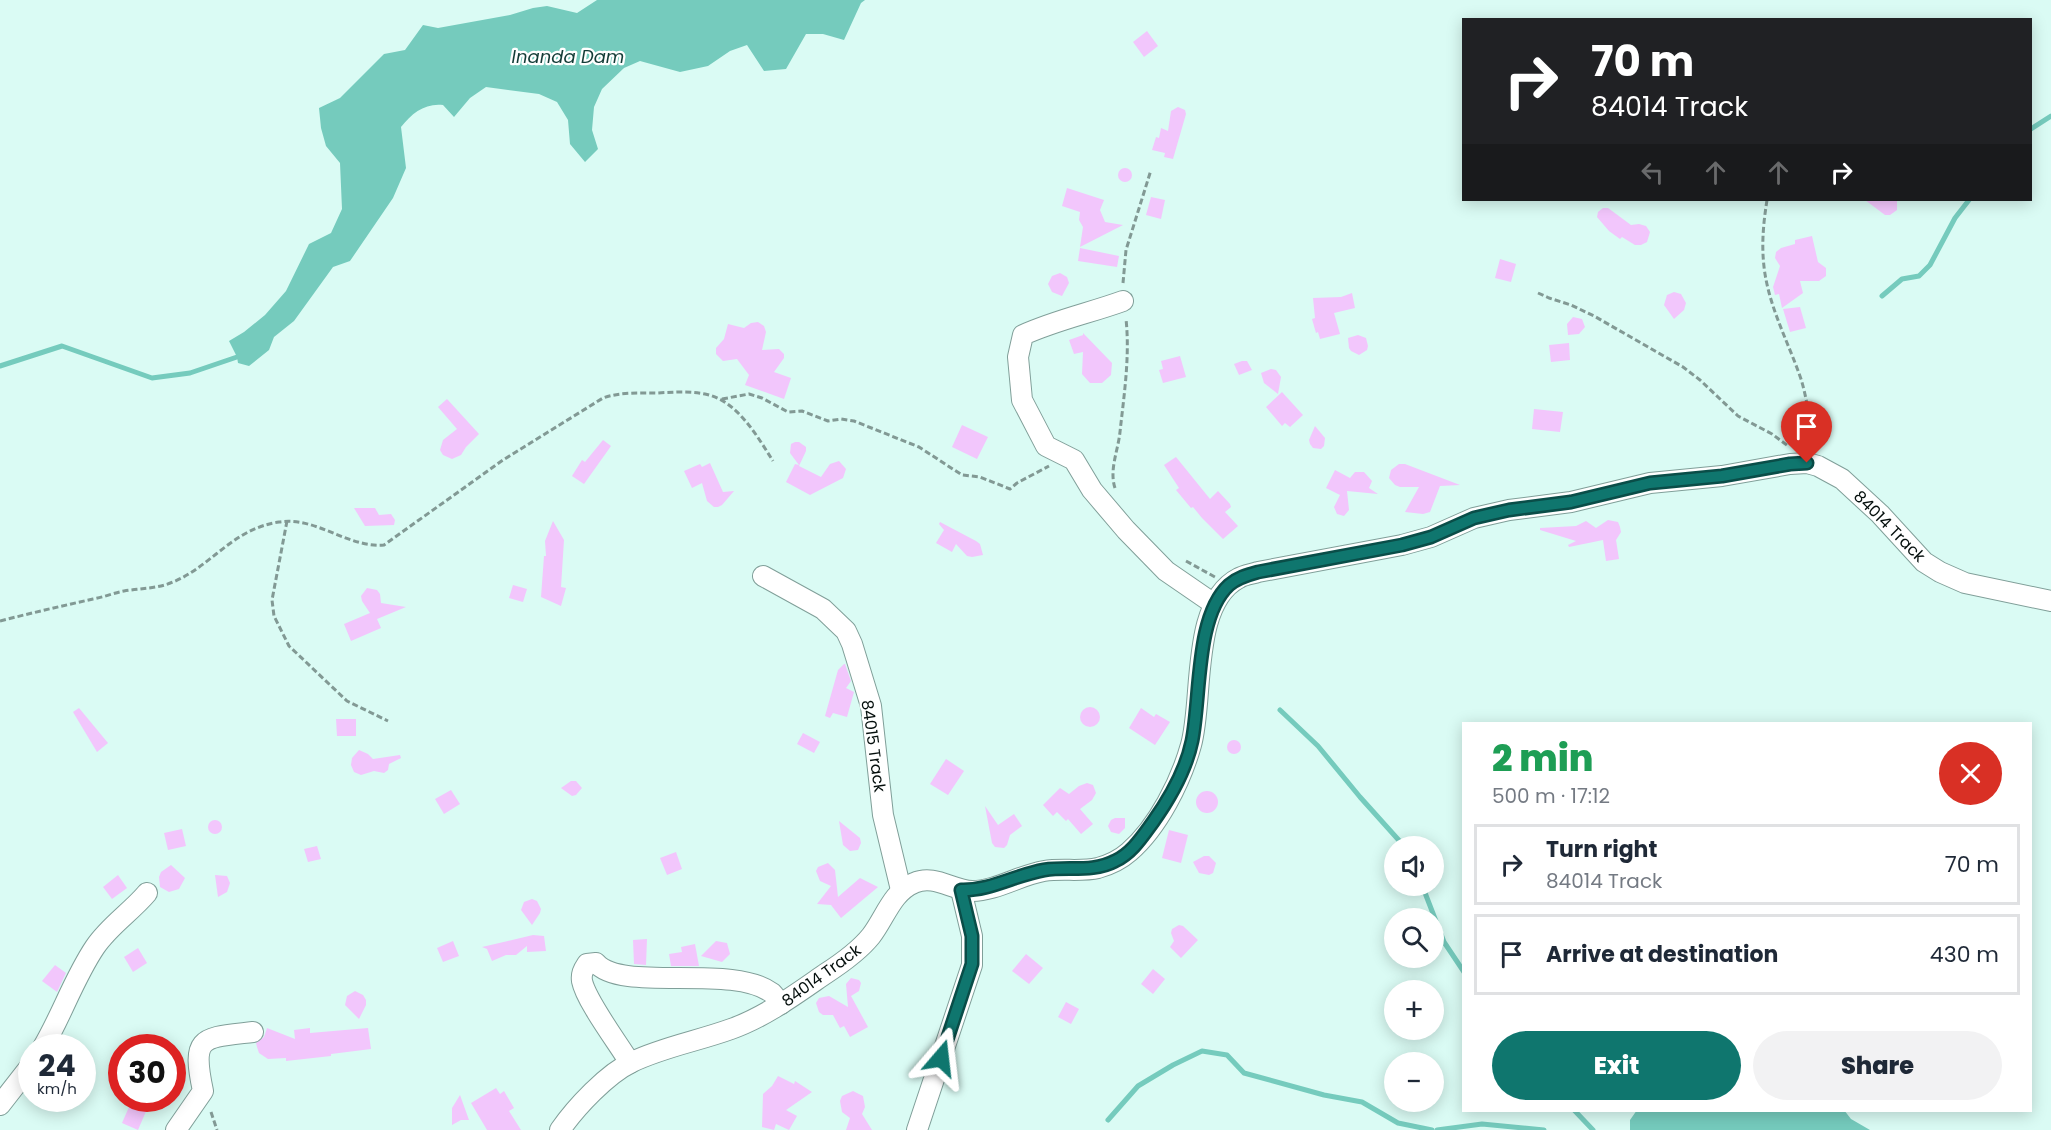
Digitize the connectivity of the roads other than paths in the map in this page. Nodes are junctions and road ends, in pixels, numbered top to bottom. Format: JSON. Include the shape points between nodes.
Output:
{"nodes":[{"id":1,"x":1124,"y":301,"type":"road end"},
{"id":2,"x":764,"y":576,"type":"dead end"},
{"id":3,"x":2051,"y":601,"type":"edge"},
{"id":4,"x":1214,"y":604,"type":"junction"},
{"id":5,"x":902,"y":890,"type":"junction"},
{"id":6,"x":961,"y":890,"type":"junction"},
{"id":7,"x":147,"y":893,"type":"dead end"},
{"id":8,"x":781,"y":1004,"type":"junction"},
{"id":9,"x":253,"y":1032,"type":"dead end"},
{"id":10,"x":51,"y":1034,"type":"edge"},
{"id":11,"x":630,"y":1063,"type":"junction"},
{"id":12,"x":18,"y":1082,"type":"edge"},
{"id":13,"x":0,"y":1105,"type":"edge"},
{"id":14,"x":176,"y":1130,"type":"edge"},
{"id":15,"x":560,"y":1130,"type":"edge"},
{"id":16,"x":917,"y":1130,"type":"edge"}],
"edges":[{"from":1,"to":4,"type":"street","via":[[1051,322],[1023,335],[1018,357],[1022,400],[1046,446],[1074,460],[1092,490],[1126,530],[1166,571]]},
{"from":2,"to":5,"type":"street","name":"84015 Track","via":[[823,609],[846,631],[852,644],[871,706],[883,815]]},
{"from":3,"to":4,"type":"street","name":"84014 Track","via":[[1965,583],[1940,572],[1924,562],[1880,513],[1842,479],[1810,464],[1790,464],[1650,483],[1571,502],[1486,514],[1418,541],[1239,578]]},
{"from":4,"to":6,"type":"street","via":[[1207,623],[1192,744],[1173,791],[1143,837],[1116,861],[1098,868],[1046,870],[976,891]]},
{"from":5,"to":6,"type":"street","via":[[912,883],[930,880]]},
{"from":5,"to":8,"type":"street","name":"84014 Track","via":[[861,947]]},
{"from":6,"to":16,"type":"street","via":[[972,936],[972,964]]},
{"from":7,"to":10,"type":"street","via":[[95,946]]},
{"from":8,"to":11,"type":"street","name":"84014 Track","via":[[733,1029]]},
{"from":8,"to":11,"type":"street","via":[[762,988],[736,981],[618,975],[596,963],[587,964],[582,970],[587,994]]},
{"from":9,"to":14,"type":"street","via":[[214,1036],[201,1046],[198,1065],[203,1091]]},
{"from":11,"to":15,"type":"street","name":"84014 Track","via":[[585,1101]]},
{"from":12,"to":13,"type":"street"}]}
